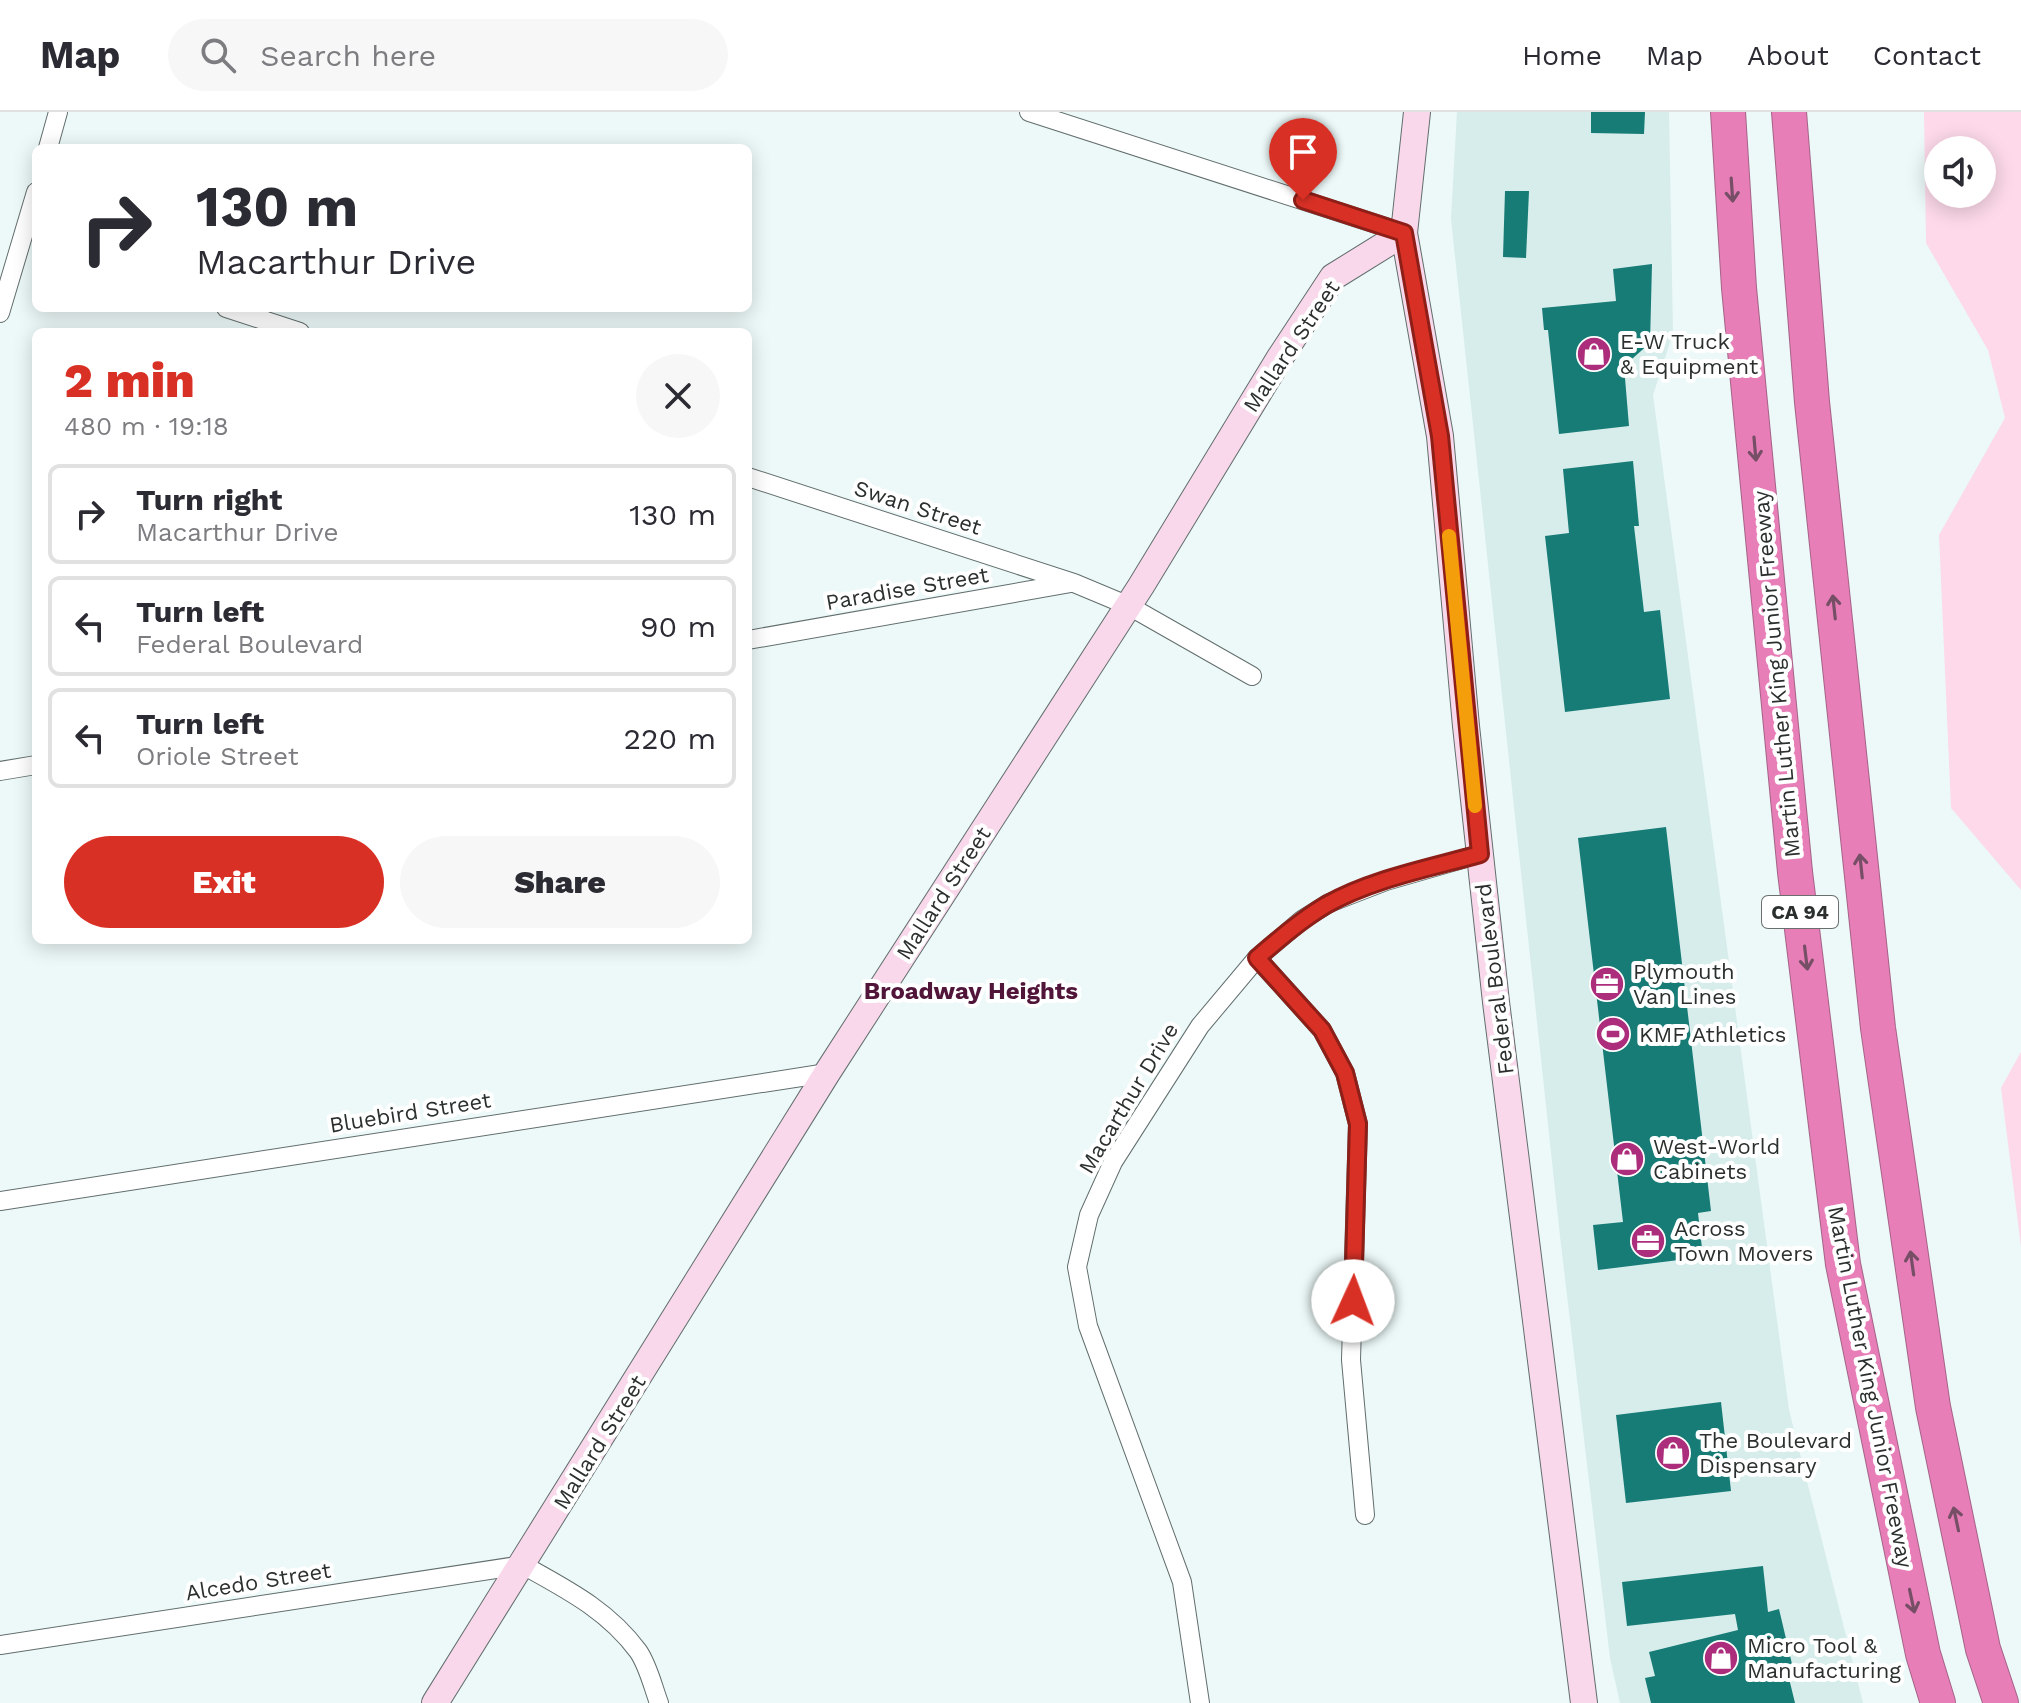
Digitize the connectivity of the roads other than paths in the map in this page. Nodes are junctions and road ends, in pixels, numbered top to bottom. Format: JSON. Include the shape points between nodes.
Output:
{"nodes":[{"id":1,"x":58,"y":112,"type":"edge"},
{"id":2,"x":1029,"y":112,"type":"edge"},
{"id":3,"x":1417,"y":112,"type":"edge"},
{"id":4,"x":1728,"y":112,"type":"edge"},
{"id":5,"x":1789,"y":112,"type":"edge"},
{"id":6,"x":49,"y":144,"type":"edge"},
{"id":7,"x":32,"y":222,"type":"edge"},
{"id":8,"x":1404,"y":233,"type":"junction"},
{"id":9,"x":29,"y":244,"type":"edge"},
{"id":10,"x":238,"y":312,"type":"edge"},
{"id":11,"x":0,"y":313,"type":"edge"},
{"id":12,"x":288,"y":328,"type":"edge"},
{"id":13,"x":752,"y":478,"type":"edge"},
{"id":14,"x":1074,"y":583,"type":"junction"},
{"id":15,"x":1129,"y":606,"type":"junction"},
{"id":16,"x":752,"y":639,"type":"edge"},
{"id":17,"x":1252,"y":676,"type":"dead end"},
{"id":18,"x":32,"y":766,"type":"edge"},
{"id":19,"x":0,"y":771,"type":"edge"},
{"id":20,"x":1480,"y":854,"type":"junction"},
{"id":21,"x":1257,"y":958,"type":"junction"},
{"id":22,"x":827,"y":1073,"type":"junction"},
{"id":23,"x":0,"y":1201,"type":"edge"},
{"id":24,"x":1365,"y":1515,"type":"dead end"},
{"id":25,"x":523,"y":1565,"type":"junction"},
{"id":26,"x":0,"y":1645,"type":"edge"},
{"id":27,"x":435,"y":1703,"type":"edge"},
{"id":28,"x":659,"y":1703,"type":"edge"},
{"id":29,"x":1200,"y":1703,"type":"edge"},
{"id":30,"x":1584,"y":1703,"type":"edge"},
{"id":31,"x":1938,"y":1703,"type":"edge"},
{"id":32,"x":2001,"y":1703,"type":"edge"}],
"edges":[{"from":1,"to":6,"type":"street"},
{"from":2,"to":8,"type":"street"},
{"from":3,"to":8,"type":"street","name":"Federal Boulevard"},
{"from":4,"to":31,"type":"highway","name":"Martin Luther King Junior Freeway","number":"CA 94","one_way":true,"via":[[1739,288],[1795,872],[1843,1264],[1923,1654]]},
{"from":32,"to":5,"type":"highway","number":"CA 94","one_way":true,"via":[[1983,1649],[1933,1407],[1878,1028],[1812,402]]},
{"from":7,"to":9,"type":"street"},
{"from":8,"to":15,"type":"street","name":"Mallard Street","via":[[1333,277]]},
{"from":8,"to":20,"type":"street","name":"Federal Boulevard","via":[[1440,436]]},
{"from":9,"to":11,"type":"street"},
{"from":10,"to":12,"type":"street"},
{"from":13,"to":14,"type":"street","name":"Swan Street"},
{"from":14,"to":15,"type":"street","name":"Swan Street"},
{"from":14,"to":16,"type":"street","name":"Paradise Street"},
{"from":15,"to":17,"type":"street","name":"Swan Street"},
{"from":15,"to":22,"type":"street","name":"Mallard Street"},
{"from":18,"to":19,"type":"street"},
{"from":20,"to":21,"type":"street","name":"Macarthur Drive","via":[[1329,903]]},
{"from":20,"to":30,"type":"street","name":"Federal Boulevard"},
{"from":21,"to":24,"type":"street","via":[[1322,1030],[1345,1073],[1358,1124],[1351,1360]]},
{"from":21,"to":29,"type":"street","name":"Macarthur Drive","via":[[1200,1026],[1113,1162],[1089,1215],[1077,1267],[1088,1326],[1182,1582]]},
{"from":22,"to":23,"type":"street","name":"Bluebird Street"},
{"from":22,"to":25,"type":"street","name":"Mallard Street"},
{"from":25,"to":26,"type":"street","name":"Alcedo Street"},
{"from":25,"to":27,"type":"street","name":"Mallard Street"},
{"from":25,"to":28,"type":"street","via":[[584,1598],[607,1617],[639,1653]]}]}
